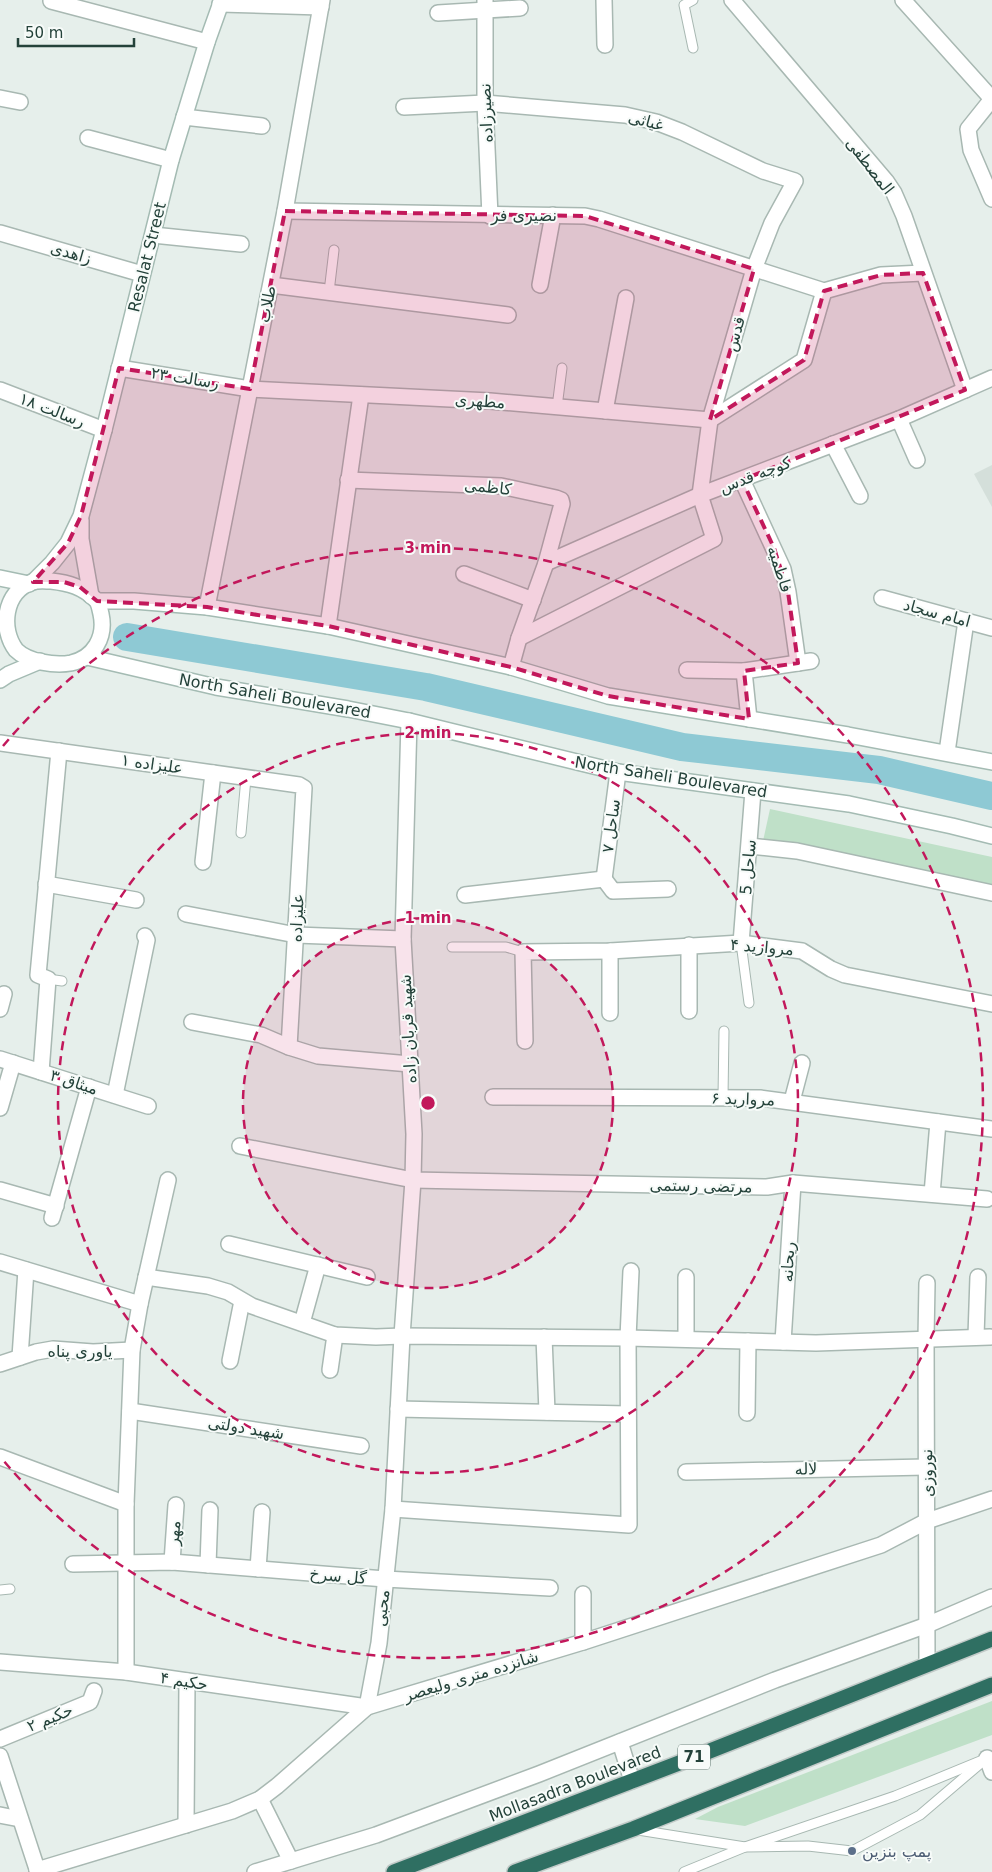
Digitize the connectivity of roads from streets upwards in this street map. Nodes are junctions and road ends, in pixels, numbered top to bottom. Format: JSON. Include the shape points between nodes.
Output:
{"nodes":[{"id":1,"x":604,"y":0,"type":"edge"},
{"id":2,"x":732,"y":0,"type":"edge"},
{"id":3,"x":903,"y":0,"type":"edge"},
{"id":4,"x":51,"y":1,"type":"dead end"},
{"id":5,"x":221,"y":2,"type":"edge"},
{"id":6,"x":322,"y":3,"type":"edge"},
{"id":7,"x":485,"y":5,"type":"edge"},
{"id":8,"x":520,"y":8,"type":"dead end"},
{"id":9,"x":438,"y":13,"type":"dead end"},
{"id":10,"x":207,"y":42,"type":"junction"},
{"id":11,"x":605,"y":45,"type":"dead end"},
{"id":12,"x":0,"y":98,"type":"edge"},
{"id":13,"x":992,"y":99,"type":"edge"},
{"id":14,"x":20,"y":102,"type":"dead end"},
{"id":15,"x":485,"y":103,"type":"junction"},
{"id":16,"x":404,"y":107,"type":"dead end"},
{"id":17,"x":184,"y":117,"type":"junction"},
{"id":18,"x":262,"y":126,"type":"dead end"},
{"id":19,"x":88,"y":138,"type":"dead end"},
{"id":20,"x":171,"y":160,"type":"junction"},
{"id":21,"x":795,"y":181,"type":"joint"},
{"id":22,"x":992,"y":199,"type":"edge"},
{"id":23,"x":285,"y":211,"type":"junction"},
{"id":24,"x":553,"y":215,"type":"junction"},
{"id":25,"x":490,"y":216,"type":"junction"},
{"id":26,"x":0,"y":233,"type":"edge"},
{"id":27,"x":153,"y":236,"type":"junction"},
{"id":28,"x":241,"y":244,"type":"dead end"},
{"id":29,"x":754,"y":268,"type":"junction"},
{"id":30,"x":923,"y":273,"type":"junction"},
{"id":31,"x":142,"y":274,"type":"junction"},
{"id":32,"x":271,"y":285,"type":"junction"},
{"id":33,"x":540,"y":285,"type":"dead end"},
{"id":34,"x":824,"y":291,"type":"junction"},
{"id":35,"x":626,"y":298,"type":"dead end"},
{"id":36,"x":508,"y":315,"type":"dead end"},
{"id":37,"x":120,"y":368,"type":"junction"},
{"id":38,"x":992,"y":378,"type":"edge"},
{"id":39,"x":250,"y":388,"type":"junction"},
{"id":40,"x":0,"y":390,"type":"edge"},
{"id":41,"x":965,"y":390,"type":"junction"},
{"id":42,"x":361,"y":395,"type":"junction"},
{"id":43,"x":605,"y":412,"type":"junction"},
{"id":44,"x":899,"y":419,"type":"junction"},
{"id":45,"x":710,"y":420,"type":"junction"},
{"id":46,"x":104,"y":430,"type":"junction"},
{"id":47,"x":833,"y":444,"type":"junction"},
{"id":48,"x":917,"y":460,"type":"dead end"},
{"id":49,"x":348,"y":480,"type":"junction"},
{"id":50,"x":742,"y":480,"type":"junction"},
{"id":51,"x":700,"y":495,"type":"junction"},
{"id":52,"x":860,"y":496,"type":"dead end"},
{"id":53,"x":81,"y":516,"type":"junction"},
{"id":54,"x":546,"y":563,"type":"junction"},
{"id":55,"x":464,"y":574,"type":"dead end"},
{"id":56,"x":3,"y":575,"type":"edge"},
{"id":57,"x":31,"y":583,"type":"junction"},
{"id":58,"x":882,"y":598,"type":"dead end"},
{"id":59,"x":94,"y":599,"type":"junction"},
{"id":60,"x":532,"y":600,"type":"junction"},
{"id":61,"x":207,"y":607,"type":"junction"},
{"id":62,"x":966,"y":621,"type":"junction"},
{"id":63,"x":328,"y":626,"type":"junction"},
{"id":64,"x":2,"y":628,"type":"edge"},
{"id":65,"x":992,"y":628,"type":"edge"},
{"id":66,"x":519,"y":638,"type":"junction"},
{"id":67,"x":0,"y":650,"type":"edge"},
{"id":68,"x":16,"y":650,"type":"junction"},
{"id":69,"x":87,"y":657,"type":"junction"},
{"id":70,"x":40,"y":661,"type":"junction"},
{"id":71,"x":511,"y":667,"type":"junction"},
{"id":72,"x":687,"y":670,"type":"dead end"},
{"id":73,"x":744,"y":672,"type":"junction"},
{"id":74,"x":0,"y":680,"type":"edge"},
{"id":75,"x":749,"y":719,"type":"junction"},
{"id":76,"x":409,"y":721,"type":"junction"},
{"id":77,"x":0,"y":743,"type":"edge"},
{"id":78,"x":59,"y":751,"type":"junction"},
{"id":79,"x":947,"y":752,"type":"junction"},
{"id":80,"x":992,"y":762,"type":"edge"},
{"id":81,"x":618,"y":772,"type":"junction"},
{"id":82,"x":213,"y":773,"type":"junction"},
{"id":83,"x":304,"y":788,"type":"joint"},
{"id":84,"x":753,"y":791,"type":"junction"},
{"id":85,"x":992,"y":836,"type":"edge"},
{"id":86,"x":750,"y":846,"type":"junction"},
{"id":87,"x":204,"y":862,"type":"dead end"},
{"id":88,"x":604,"y":879,"type":"junction"},
{"id":89,"x":46,"y":884,"type":"junction"},
{"id":90,"x":668,"y":889,"type":"dead end"},
{"id":91,"x":992,"y":893,"type":"edge"},
{"id":92,"x":465,"y":895,"type":"dead end"},
{"id":93,"x":136,"y":900,"type":"dead end"},
{"id":94,"x":186,"y":914,"type":"dead end"},
{"id":95,"x":296,"y":935,"type":"junction"},
{"id":96,"x":145,"y":936,"type":"dead end"},
{"id":97,"x":404,"y":940,"type":"junction"},
{"id":98,"x":741,"y":943,"type":"junction"},
{"id":99,"x":689,"y":945,"type":"junction"},
{"id":100,"x":610,"y":951,"type":"junction"},
{"id":101,"x":4,"y":994,"type":"dead end"},
{"id":102,"x":992,"y":1004,"type":"edge"},
{"id":103,"x":0,"y":1009,"type":"edge"},
{"id":104,"x":689,"y":1011,"type":"dead end"},
{"id":105,"x":610,"y":1014,"type":"dead end"},
{"id":106,"x":192,"y":1022,"type":"dead end"},
{"id":107,"x":525,"y":1041,"type":"dead end"},
{"id":108,"x":289,"y":1047,"type":"junction"},
{"id":109,"x":7,"y":1061,"type":"edge"},
{"id":110,"x":802,"y":1063,"type":"dead end"},
{"id":111,"x":410,"y":1064,"type":"junction"},
{"id":112,"x":42,"y":1072,"type":"junction"},
{"id":113,"x":89,"y":1087,"type":"junction"},
{"id":114,"x":115,"y":1095,"type":"junction"},
{"id":115,"x":492,"y":1098,"type":"dead end"},
{"id":116,"x":792,"y":1101,"type":"junction"},
{"id":117,"x":148,"y":1106,"type":"dead end"},
{"id":118,"x":0,"y":1108,"type":"edge"},
{"id":119,"x":938,"y":1122,"type":"junction"},
{"id":120,"x":992,"y":1129,"type":"edge"},
{"id":121,"x":240,"y":1146,"type":"dead end"},
{"id":122,"x":168,"y":1180,"type":"dead end"},
{"id":123,"x":413,"y":1180,"type":"junction"},
{"id":124,"x":792,"y":1183,"type":"junction"},
{"id":125,"x":0,"y":1190,"type":"edge"},
{"id":126,"x":932,"y":1194,"type":"junction"},
{"id":127,"x":987,"y":1200,"type":"dead end"},
{"id":128,"x":229,"y":1244,"type":"dead end"},
{"id":129,"x":0,"y":1262,"type":"edge"},
{"id":130,"x":318,"y":1265,"type":"junction"},
{"id":131,"x":26,"y":1270,"type":"junction"},
{"id":132,"x":632,"y":1271,"type":"dead end"},
{"id":133,"x":146,"y":1277,"type":"junction"},
{"id":134,"x":367,"y":1277,"type":"dead end"},
{"id":135,"x":686,"y":1277,"type":"dead end"},
{"id":136,"x":978,"y":1277,"type":"dead end"},
{"id":137,"x":927,"y":1283,"type":"dead end"},
{"id":138,"x":242,"y":1301,"type":"junction"},
{"id":139,"x":140,"y":1304,"type":"junction"},
{"id":140,"x":302,"y":1323,"type":"junction"},
{"id":141,"x":335,"y":1335,"type":"junction"},
{"id":142,"x":402,"y":1336,"type":"junction"},
{"id":143,"x":544,"y":1337,"type":"junction"},
{"id":144,"x":628,"y":1338,"type":"junction"},
{"id":145,"x":926,"y":1338,"type":"junction"},
{"id":146,"x":686,"y":1339,"type":"junction"},
{"id":147,"x":748,"y":1341,"type":"junction"},
{"id":148,"x":783,"y":1342,"type":"junction"},
{"id":149,"x":132,"y":1350,"type":"junction"},
{"id":150,"x":20,"y":1357,"type":"junction"},
{"id":151,"x":230,"y":1361,"type":"dead end"},
{"id":152,"x":0,"y":1364,"type":"edge"},
{"id":153,"x":330,"y":1370,"type":"dead end"},
{"id":154,"x":398,"y":1409,"type":"junction"},
{"id":155,"x":130,"y":1411,"type":"junction"},
{"id":156,"x":547,"y":1412,"type":"junction"},
{"id":157,"x":747,"y":1413,"type":"dead end"},
{"id":158,"x":628,"y":1414,"type":"junction"},
{"id":159,"x":362,"y":1446,"type":"dead end"},
{"id":160,"x":0,"y":1457,"type":"edge"},
{"id":161,"x":926,"y":1467,"type":"junction"},
{"id":162,"x":686,"y":1472,"type":"dead end"},
{"id":163,"x":992,"y":1499,"type":"edge"},
{"id":164,"x":126,"y":1504,"type":"junction"},
{"id":165,"x":176,"y":1505,"type":"dead end"},
{"id":166,"x":393,"y":1509,"type":"junction"},
{"id":167,"x":210,"y":1510,"type":"dead end"},
{"id":168,"x":262,"y":1512,"type":"dead end"},
{"id":169,"x":927,"y":1521,"type":"junction"},
{"id":170,"x":127,"y":1562,"type":"junction"},
{"id":171,"x":172,"y":1562,"type":"junction"},
{"id":172,"x":73,"y":1564,"type":"dead end"},
{"id":173,"x":208,"y":1565,"type":"junction"},
{"id":174,"x":258,"y":1569,"type":"junction"},
{"id":175,"x":385,"y":1580,"type":"junction"},
{"id":176,"x":550,"y":1588,"type":"dead end"},
{"id":177,"x":584,"y":1594,"type":"dead end"},
{"id":178,"x":992,"y":1597,"type":"edge"},
{"id":179,"x":927,"y":1625,"type":"junction"},
{"id":180,"x":992,"y":1639,"type":"edge"},
{"id":181,"x":583,"y":1642,"type":"junction"},
{"id":182,"x":0,"y":1662,"type":"edge"},
{"id":183,"x":927,"y":1664,"type":"junction"},
{"id":184,"x":126,"y":1672,"type":"junction"},
{"id":185,"x":187,"y":1682,"type":"junction"},
{"id":186,"x":992,"y":1685,"type":"edge"},
{"id":187,"x":94,"y":1691,"type":"dead end"},
{"id":188,"x":367,"y":1707,"type":"junction"},
{"id":189,"x":0,"y":1739,"type":"edge"},
{"id":190,"x":620,"y":1742,"type":"junction"},
{"id":191,"x":0,"y":1756,"type":"edge"},
{"id":192,"x":632,"y":1781,"type":"junction"},
{"id":193,"x":260,"y":1799,"type":"junction"},
{"id":194,"x":0,"y":1815,"type":"edge"},
{"id":195,"x":20,"y":1819,"type":"junction"},
{"id":196,"x":186,"y":1825,"type":"junction"},
{"id":197,"x":291,"y":1861,"type":"junction"},
{"id":198,"x":38,"y":1871,"type":"edge"},
{"id":199,"x":255,"y":1872,"type":"edge"},
{"id":200,"x":394,"y":1872,"type":"edge"},
{"id":201,"x":515,"y":1872,"type":"edge"}],
"edges":[{"from":1,"to":11,"type":"street"},
{"from":2,"to":30,"type":"street","name":"المصطفی","via":[[894,193]]},
{"from":3,"to":13,"type":"street"},
{"from":4,"to":10,"type":"street"},
{"from":5,"to":6,"type":"street"},
{"from":5,"to":10,"type":"street","name":"Resalat Street"},
{"from":6,"to":23,"type":"street","name":"طلاب"},
{"from":7,"to":8,"type":"street"},
{"from":7,"to":9,"type":"street"},
{"from":7,"to":15,"type":"street","name":"نصیرزاده"},
{"from":10,"to":17,"type":"street","name":"Resalat Street"},
{"from":12,"to":14,"type":"street"},
{"from":13,"to":22,"type":"street","via":[[968,129],[971,150]]},
{"from":15,"to":16,"type":"street","name":"غیاثی"},
{"from":15,"to":21,"type":"street","name":"غیاثی","via":[[594,111],[639,118],[707,142],[763,171]]},
{"from":15,"to":25,"type":"street","name":"نصیرزاده"},
{"from":17,"to":18,"type":"street"},
{"from":17,"to":20,"type":"street","name":"Resalat Street"},
{"from":19,"to":20,"type":"street"},
{"from":20,"to":27,"type":"street","name":"Resalat Street"},
{"from":21,"to":29,"type":"street","name":"قدس","via":[[772,223]]},
{"from":23,"to":25,"type":"street","name":"نصیری فر"},
{"from":23,"to":32,"type":"street","name":"طلاب"},
{"from":24,"to":25,"type":"street","name":"نصیری فر"},
{"from":24,"to":29,"type":"street","name":"نصیری فر","via":[[599,219]]},
{"from":24,"to":33,"type":"street"},
{"from":26,"to":31,"type":"street","name":"زاهدی"},
{"from":27,"to":28,"type":"street"},
{"from":27,"to":31,"type":"street","name":"Resalat Street"},
{"from":29,"to":34,"type":"street","name":"نصیری فر"},
{"from":29,"to":45,"type":"street","name":"قدس"},
{"from":30,"to":34,"type":"street","via":[[881,276]]},
{"from":30,"to":41,"type":"street","name":"المصطفی"},
{"from":31,"to":37,"type":"street","name":"Resalat Street"},
{"from":32,"to":36,"type":"street"},
{"from":32,"to":39,"type":"street","name":"طلاب"},
{"from":34,"to":45,"type":"street","via":[[804,360]]},
{"from":35,"to":43,"type":"street"},
{"from":37,"to":39,"type":"street","name":"رسالت ۲۳"},
{"from":37,"to":46,"type":"street","name":"Resalat Street"},
{"from":38,"to":41,"type":"street","name":"کوچه قدس"},
{"from":39,"to":42,"type":"street","name":"مطهری"},
{"from":39,"to":61,"type":"street","name":"طلاب"},
{"from":40,"to":46,"type":"street","name":"رسالت ۱۸"},
{"from":41,"to":44,"type":"street","name":"کوچه قدس"},
{"from":42,"to":43,"type":"street","name":"مطهری","via":[[482,400]]},
{"from":42,"to":49,"type":"street"},
{"from":43,"to":45,"type":"street","name":"مطهری"},
{"from":44,"to":47,"type":"street","name":"کوچه قدس"},
{"from":44,"to":48,"type":"street"},
{"from":45,"to":51,"type":"street","name":"قدس"},
{"from":46,"to":53,"type":"street","name":"Resalat Street"},
{"from":47,"to":50,"type":"street","name":"کوچه قدس"},
{"from":47,"to":52,"type":"street"},
{"from":49,"to":54,"type":"street","name":"کاظمی","via":[[501,486],[561,500]]},
{"from":49,"to":63,"type":"street"},
{"from":50,"to":51,"type":"street","name":"کوچه قدس"},
{"from":50,"to":73,"type":"street","name":"فاطمیه","via":[[783,570],[805,662]]},
{"from":51,"to":54,"type":"street","name":"کوچه قدس"},
{"from":51,"to":66,"type":"street","via":[[714,540]]},
{"from":53,"to":57,"type":"street","via":[[68,543]]},
{"from":53,"to":59,"type":"street","via":[[81,539]]},
{"from":54,"to":60,"type":"street"},
{"from":55,"to":60,"type":"street"},
{"from":56,"to":57,"type":"street"},
{"from":57,"to":59,"type":"street","via":[[64,582],[80,588]]},
{"from":57,"to":64,"type":"street","via":[[15,592],[5,608]]},
{"from":58,"to":62,"type":"street","name":"امام سجاد"},
{"from":59,"to":61,"type":"street"},
{"from":59,"to":69,"type":"street","via":[[101,616],[100,637]]},
{"from":60,"to":66,"type":"street"},
{"from":61,"to":63,"type":"street"},
{"from":62,"to":65,"type":"street","name":"امام سجاد"},
{"from":62,"to":79,"type":"street"},
{"from":63,"to":71,"type":"street"},
{"from":64,"to":68,"type":"street"},
{"from":66,"to":71,"type":"street"},
{"from":67,"to":68,"type":"street"},
{"from":68,"to":70,"type":"street"},
{"from":69,"to":70,"type":"street","via":[[70,663]]},
{"from":69,"to":76,"type":"street","name":"North Saheli Boulevared","via":[[216,687]]},
{"from":70,"to":74,"type":"street"},
{"from":71,"to":75,"type":"street","via":[[608,696]]},
{"from":72,"to":73,"type":"street"},
{"from":73,"to":75,"type":"street"},
{"from":75,"to":79,"type":"street"},
{"from":76,"to":81,"type":"street","name":"North Saheli Boulevared"},
{"from":76,"to":97,"type":"street","name":"شهید قربان زاده"},
{"from":77,"to":78,"type":"street","name":"علیزاده ۱"},
{"from":78,"to":82,"type":"street","name":"علیزاده ۱"},
{"from":78,"to":89,"type":"street"},
{"from":79,"to":80,"type":"street"},
{"from":81,"to":84,"type":"street","name":"North Saheli Boulevared"},
{"from":81,"to":88,"type":"street","name":"ساحل ۷"},
{"from":82,"to":83,"type":"street","name":"علیزاده ۱"},
{"from":82,"to":87,"type":"street"},
{"from":83,"to":95,"type":"street","name":"علیزاده"},
{"from":84,"to":85,"type":"street","name":"North Saheli Boulevared","via":[[849,804]]},
{"from":84,"to":86,"type":"street","name":"ساحل 5"},
{"from":86,"to":91,"type":"street","via":[[797,851]]},
{"from":86,"to":98,"type":"street","name":"ساحل 5"},
{"from":88,"to":90,"type":"street","via":[[613,892]]},
{"from":88,"to":92,"type":"street"},
{"from":89,"to":93,"type":"street"},
{"from":89,"to":112,"type":"street","via":[[38,975],[55,980]]},
{"from":94,"to":95,"type":"street"},
{"from":95,"to":97,"type":"street"},
{"from":95,"to":108,"type":"street","name":"علیزاده"},
{"from":96,"to":114,"type":"street","via":[[147,940]]},
{"from":97,"to":111,"type":"street","name":"شهید قربان زاده"},
{"from":98,"to":99,"type":"street","name":"مروارید ۴"},
{"from":98,"to":102,"type":"street","name":"مروارید ۴","via":[[802,951],[845,975]]},
{"from":99,"to":100,"type":"street","name":"مروارید ۴"},
{"from":99,"to":104,"type":"street"},
{"from":100,"to":105,"type":"street"},
{"from":100,"to":107,"type":"street","name":"مروارید ۴","via":[[523,952]]},
{"from":101,"to":103,"type":"street"},
{"from":106,"to":108,"type":"street","via":[[261,1035]]},
{"from":108,"to":111,"type":"street","via":[[318,1056]]},
{"from":109,"to":112,"type":"street","name":"میثاق ۳"},
{"from":109,"to":118,"type":"street"},
{"from":110,"to":116,"type":"street"},
{"from":111,"to":123,"type":"street","name":"شهید قربان زاده"},
{"from":112,"to":113,"type":"street","name":"میثاق ۳"},
{"from":113,"to":114,"type":"street","name":"میثاق ۳"},
{"from":113,"to":125,"type":"street","via":[[54,1212]]},
{"from":114,"to":117,"type":"street","name":"میثاق ۳"},
{"from":115,"to":116,"type":"street","name":"مروارید ۶","via":[[723,1097]]},
{"from":116,"to":119,"type":"street","name":"مروارید ۶"},
{"from":119,"to":120,"type":"street","name":"مروارید ۶"},
{"from":119,"to":126,"type":"street"},
{"from":121,"to":123,"type":"street","name":"مرتضی رستمی"},
{"from":122,"to":133,"type":"street"},
{"from":123,"to":124,"type":"street","name":"مرتضی رستمی","via":[[767,1187]]},
{"from":123,"to":142,"type":"street","name":"شهید قربان زاده"},
{"from":124,"to":126,"type":"street","name":"مرتضی رستمی"},
{"from":124,"to":148,"type":"street","name":"ریحانه"},
{"from":126,"to":127,"type":"street","name":"مرتضی رستمی"},
{"from":128,"to":130,"type":"street"},
{"from":129,"to":131,"type":"street"},
{"from":130,"to":134,"type":"street"},
{"from":130,"to":140,"type":"street"},
{"from":131,"to":139,"type":"street"},
{"from":131,"to":150,"type":"street"},
{"from":132,"to":144,"type":"street"},
{"from":133,"to":138,"type":"street","via":[[208,1286],[228,1292]]},
{"from":133,"to":139,"type":"street"},
{"from":135,"to":146,"type":"street"},
{"from":136,"to":145,"type":"street","via":[[983,1336]]},
{"from":137,"to":145,"type":"street","name":"نوروزی"},
{"from":138,"to":140,"type":"street"},
{"from":138,"to":151,"type":"street"},
{"from":139,"to":149,"type":"street"},
{"from":140,"to":141,"type":"street"},
{"from":141,"to":142,"type":"street"},
{"from":141,"to":153,"type":"street"},
{"from":142,"to":143,"type":"street"},
{"from":142,"to":154,"type":"street","name":"شهید قربان زاده"},
{"from":143,"to":144,"type":"street"},
{"from":143,"to":156,"type":"street"},
{"from":144,"to":146,"type":"street"},
{"from":144,"to":158,"type":"street"},
{"from":145,"to":148,"type":"street","via":[[853,1343]]},
{"from":145,"to":161,"type":"street","name":"نوروزی"},
{"from":146,"to":147,"type":"street"},
{"from":147,"to":148,"type":"street"},
{"from":147,"to":157,"type":"street"},
{"from":149,"to":150,"type":"street","name":"یاوری پناه","via":[[54,1349]]},
{"from":149,"to":155,"type":"street"},
{"from":150,"to":152,"type":"street","name":"یاوری پناه"},
{"from":154,"to":156,"type":"street"},
{"from":154,"to":166,"type":"street","name":"محبی"},
{"from":155,"to":159,"type":"street","name":"شهید دولتی"},
{"from":155,"to":164,"type":"street"},
{"from":156,"to":158,"type":"street"},
{"from":158,"to":166,"type":"street","via":[[629,1525]]},
{"from":160,"to":164,"type":"street"},
{"from":161,"to":162,"type":"street","name":"لاله"},
{"from":161,"to":169,"type":"street","name":"نوروزی"},
{"from":163,"to":169,"type":"street","name":"شانزده متری ولیعصر"},
{"from":164,"to":170,"type":"street"},
{"from":165,"to":171,"type":"street","name":"مهر"},
{"from":166,"to":175,"type":"street","name":"محبی"},
{"from":167,"to":173,"type":"street"},
{"from":168,"to":174,"type":"street"},
{"from":169,"to":179,"type":"street","name":"نوروزی"},
{"from":169,"to":181,"type":"street","name":"شانزده متری ولیعصر","via":[[880,1545]]},
{"from":170,"to":171,"type":"street","name":"گل سرخ"},
{"from":170,"to":172,"type":"street","name":"گل سرخ"},
{"from":170,"to":184,"type":"street"},
{"from":171,"to":173,"type":"street","name":"گل سرخ"},
{"from":173,"to":174,"type":"street","name":"گل سرخ"},
{"from":174,"to":175,"type":"street","name":"گل سرخ"},
{"from":175,"to":176,"type":"street","name":"گل سرخ"},
{"from":175,"to":188,"type":"street","name":"محبی","via":[[379,1643]]},
{"from":177,"to":181,"type":"street"},
{"from":178,"to":179,"type":"street"},
{"from":179,"to":183,"type":"street","name":"نوروزی"},
{"from":179,"to":190,"type":"street","via":[[775,1680]]},
{"from":180,"to":183,"type":"highway","name":"Mollasadra Boulevared","number":"71"},
{"from":181,"to":188,"type":"street","name":"شانزده متری ولیعصر"},
{"from":182,"to":184,"type":"street","name":"حکیم ۴"},
{"from":183,"to":192,"type":"highway","name":"Mollasadra Boulevared","number":"71"},
{"from":184,"to":185,"type":"street","name":"حکیم ۴"},
{"from":185,"to":188,"type":"street","name":"حکیم ۴"},
{"from":185,"to":196,"type":"street"},
{"from":186,"to":201,"type":"highway","via":[[633,1830]]},
{"from":187,"to":189,"type":"street","name":"حکیم ۲","via":[[90,1702]]},
{"from":188,"to":193,"type":"street","name":"شانزده متری ولیعصر"},
{"from":190,"to":192,"type":"street"},
{"from":190,"to":197,"type":"street","via":[[376,1835]]},
{"from":191,"to":195,"type":"street"},
{"from":192,"to":200,"type":"highway","name":"Mollasadra Boulevared","number":"71"},
{"from":193,"to":196,"type":"street","name":"شانزده متری ولیعصر"},
{"from":193,"to":197,"type":"street"},
{"from":194,"to":195,"type":"street"},
{"from":195,"to":198,"type":"street"},
{"from":196,"to":198,"type":"street","name":"شانزده متری ولیعصر"},
{"from":197,"to":199,"type":"street"}]}
